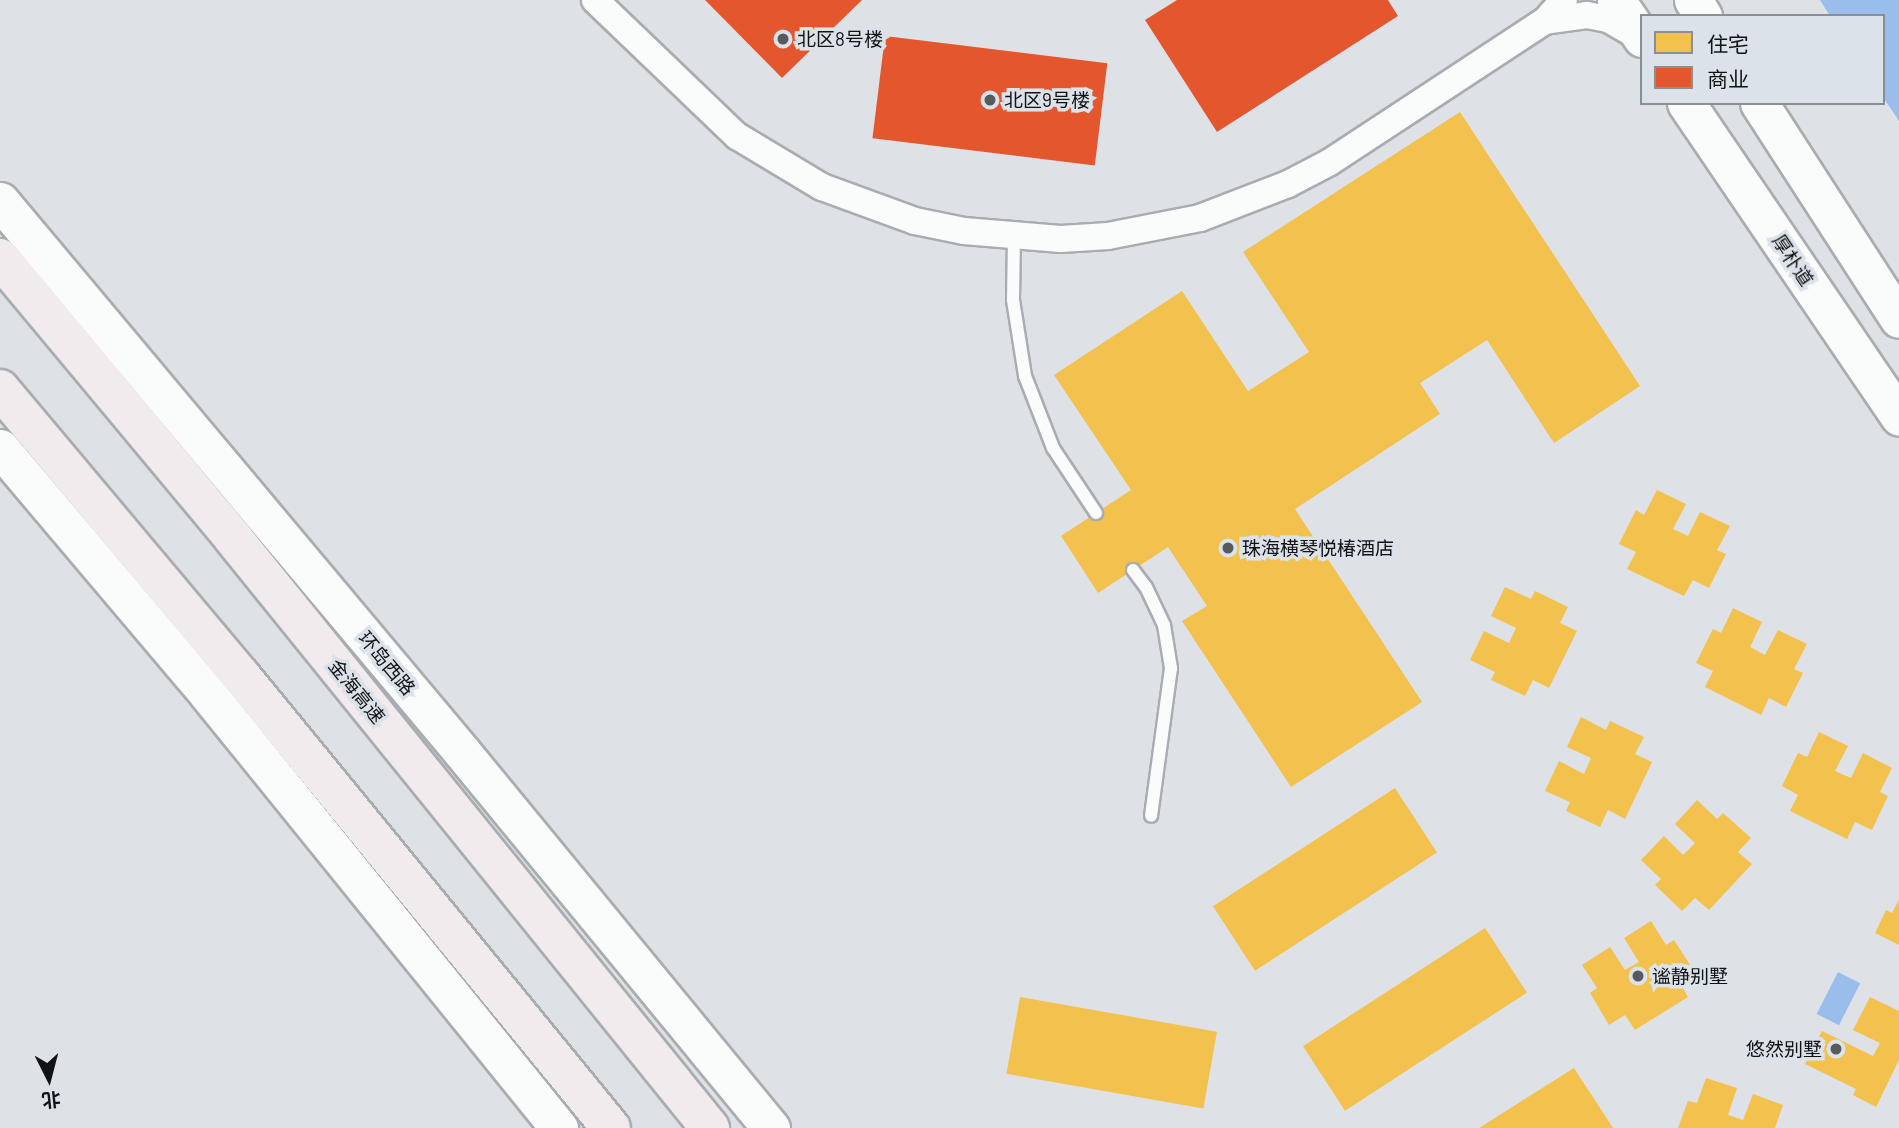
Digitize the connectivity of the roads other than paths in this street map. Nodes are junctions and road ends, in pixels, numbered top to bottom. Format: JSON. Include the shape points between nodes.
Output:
{"nodes":[{"id":1,"x":595,"y":0,"type":"edge"},
{"id":2,"x":1564,"y":0,"type":"edge"},
{"id":3,"x":1616,"y":0,"type":"edge"},
{"id":4,"x":1545,"y":21,"type":"junction"},
{"id":5,"x":1640,"y":36,"type":"edge"},
{"id":6,"x":1640,"y":38,"type":"edge"},
{"id":7,"x":1687,"y":105,"type":"edge"},
{"id":8,"x":1760,"y":105,"type":"edge"},
{"id":9,"x":0,"y":201,"type":"edge"},
{"id":10,"x":1014,"y":237,"type":"junction"},
{"id":11,"x":0,"y":258,"type":"edge"},
{"id":12,"x":1899,"y":319,"type":"edge"},
{"id":13,"x":0,"y":389,"type":"edge"},
{"id":14,"x":1899,"y":416,"type":"edge"},
{"id":15,"x":0,"y":448,"type":"edge"},
{"id":16,"x":1096,"y":513,"type":"dead end"},
{"id":17,"x":1133,"y":570,"type":"dead end"},
{"id":18,"x":1151,"y":816,"type":"dead end"},
{"id":19,"x":559,"y":1128,"type":"edge"},
{"id":20,"x":611,"y":1128,"type":"edge"},
{"id":21,"x":710,"y":1128,"type":"edge"},
{"id":22,"x":771,"y":1128,"type":"edge"}],
"edges":[{"from":1,"to":10,"type":"street","via":[[737,136],[778,163],[868,206],[940,226]]},
{"from":2,"to":4,"type":"street"},
{"from":3,"to":5,"type":"street"},
{"from":4,"to":6,"type":"street","via":[[1587,15],[1608,19]]},
{"from":4,"to":10,"type":"street","via":[[1330,162],[1245,203],[1200,218],[1108,236]]},
{"from":7,"to":14,"type":"street","name":"厚朴道"},
{"from":8,"to":12,"type":"street"},
{"from":9,"to":22,"type":"street","name":"环岛西路"},
{"from":10,"to":16,"type":"lane","via":[[1013,300],[1025,376],[1053,448]]},
{"from":11,"to":21,"type":"highway","name":"金海高速"},
{"from":13,"to":20,"type":"highway"},
{"from":15,"to":19,"type":"street","via":[[206,693]]},
{"from":17,"to":18,"type":"lane","via":[[1164,625],[1171,668]]}]}
